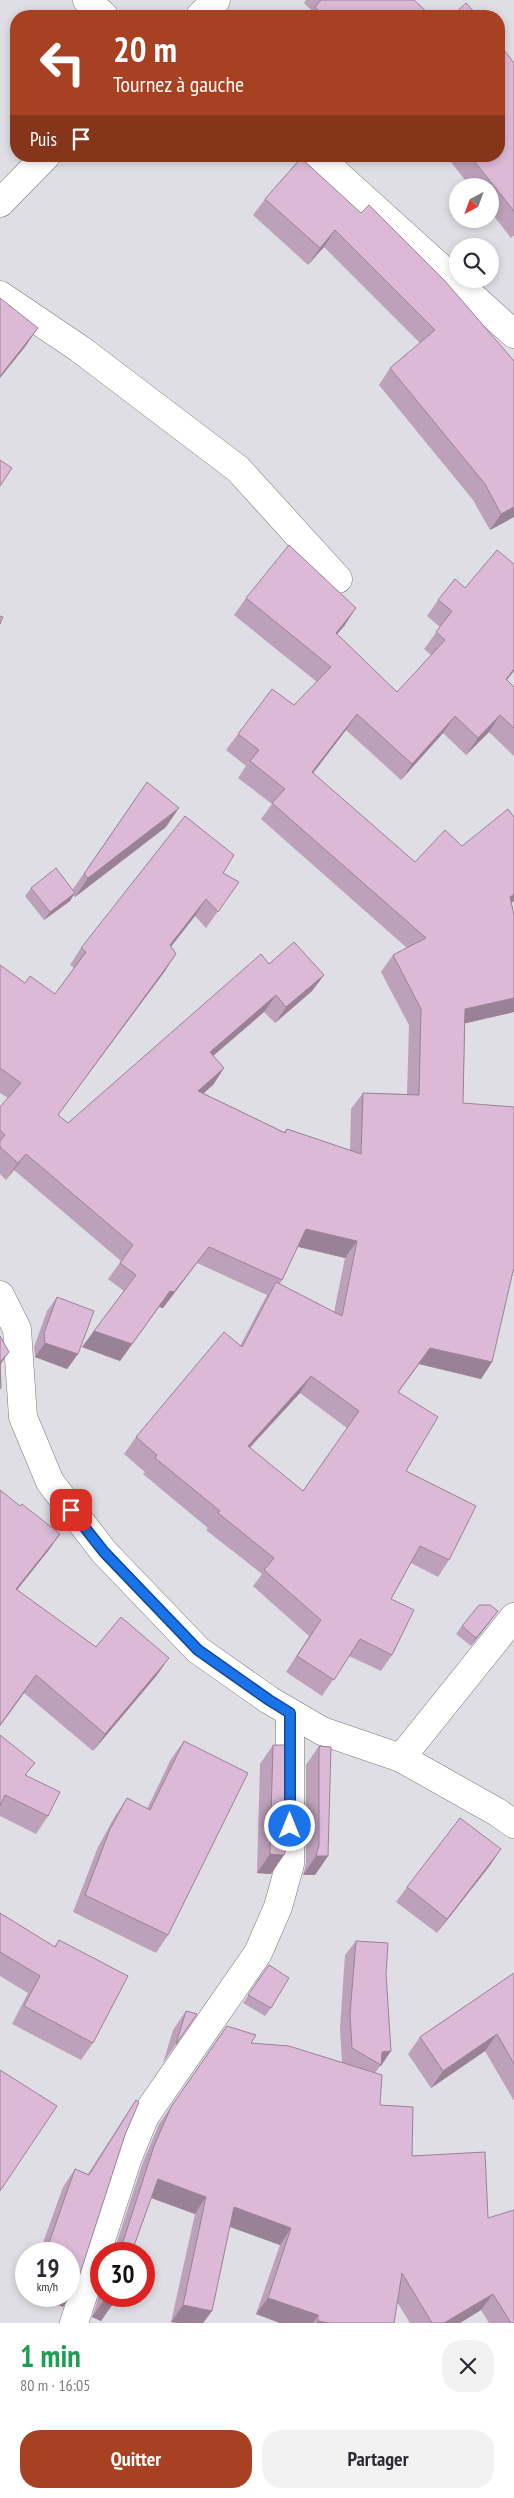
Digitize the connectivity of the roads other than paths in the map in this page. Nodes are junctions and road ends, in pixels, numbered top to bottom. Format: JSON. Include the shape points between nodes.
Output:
{"nodes":[{"id":1,"x":87,"y":0,"type":"edge"},
{"id":2,"x":216,"y":0,"type":"edge"},
{"id":3,"x":98,"y":10,"type":"edge"},
{"id":4,"x":206,"y":10,"type":"edge"},
{"id":5,"x":40,"y":162,"type":"edge"},
{"id":6,"x":324,"y":162,"type":"edge"},
{"id":7,"x":0,"y":203,"type":"edge"},
{"id":8,"x":0,"y":295,"type":"edge"},
{"id":9,"x":514,"y":334,"type":"edge"},
{"id":10,"x":338,"y":579,"type":"dead end"},
{"id":11,"x":0,"y":1295,"type":"edge"},
{"id":12,"x":514,"y":1618,"type":"edge"},
{"id":13,"x":290,"y":1713,"type":"junction"},
{"id":14,"x":401,"y":1758,"type":"junction"},
{"id":15,"x":514,"y":1824,"type":"edge"},
{"id":16,"x":74,"y":2323,"type":"edge"}],
"edges":[{"from":1,"to":3,"type":"street"},
{"from":2,"to":4,"type":"street"},
{"from":5,"to":7,"type":"street"},
{"from":6,"to":9,"type":"street"},
{"from":8,"to":10,"type":"street","via":[[80,349],[238,469]]},
{"from":11,"to":13,"type":"street","via":[[17,1329],[23,1417],[50,1482],[104,1552],[198,1650]]},
{"from":12,"to":14,"type":"street"},
{"from":13,"to":14,"type":"street","via":[[322,1731]]},
{"from":13,"to":16,"type":"street","via":[[290,1864],[278,1907],[258,1953],[145,2116],[128,2157]]},
{"from":14,"to":15,"type":"street"}]}
